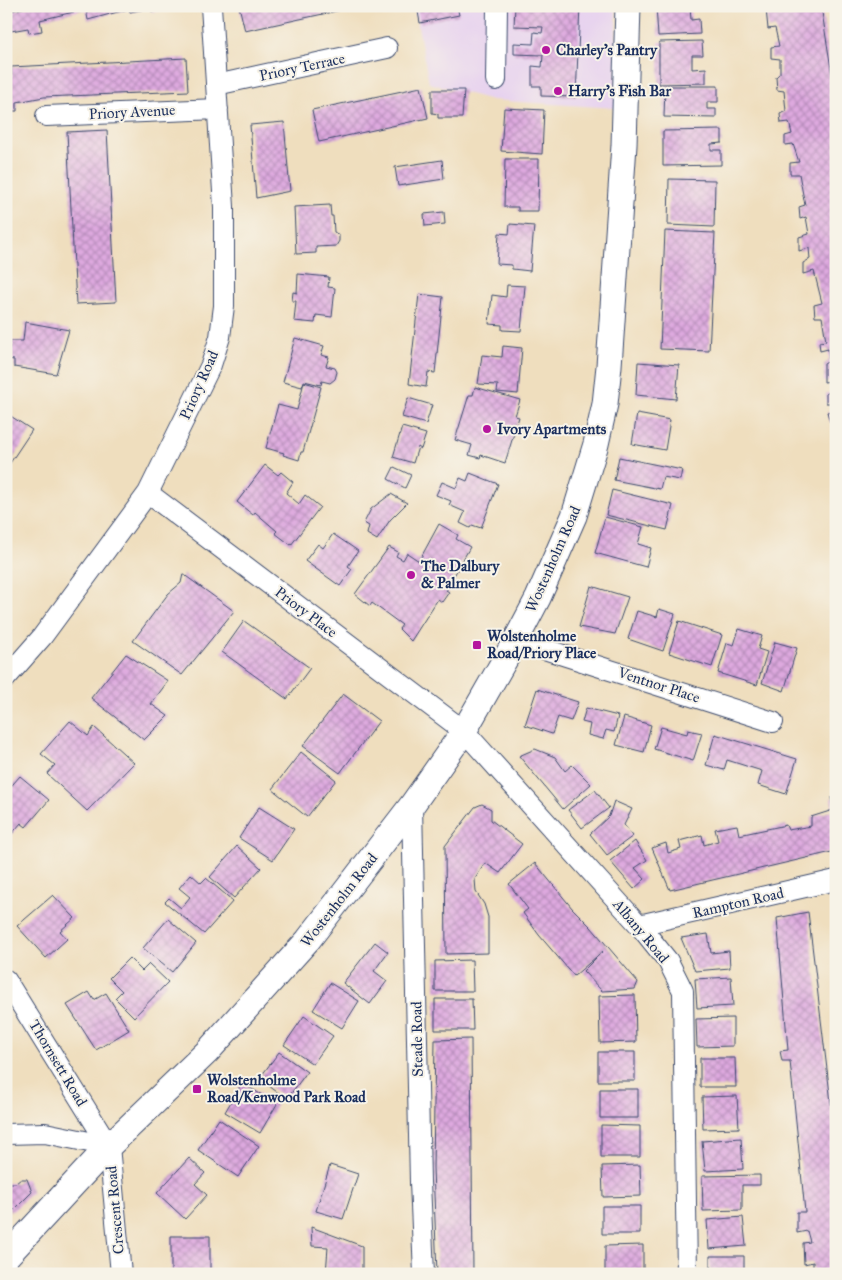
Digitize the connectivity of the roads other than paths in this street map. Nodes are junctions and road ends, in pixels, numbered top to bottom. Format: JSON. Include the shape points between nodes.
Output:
{"nodes":[{"id":1,"x":211,"y":6,"type":"edge"},
{"id":2,"x":496,"y":6,"type":"edge"},
{"id":3,"x":628,"y":6,"type":"edge"},
{"id":4,"x":387,"y":48,"type":"dead end"},
{"id":5,"x":496,"y":80,"type":"dead end"},
{"id":6,"x":216,"y":86,"type":"junction"},
{"id":7,"x":218,"y":109,"type":"junction"},
{"id":8,"x":46,"y":116,"type":"dead end"},
{"id":9,"x":148,"y":493,"type":"junction"},
{"id":10,"x":516,"y":640,"type":"junction"},
{"id":11,"x":6,"y":678,"type":"edge"},
{"id":12,"x":773,"y":722,"type":"dead end"},
{"id":13,"x":464,"y":731,"type":"junction"},
{"id":14,"x":412,"y":805,"type":"junction"},
{"id":15,"x":836,"y":880,"type":"edge"},
{"id":16,"x":639,"y":925,"type":"junction"},
{"id":17,"x":6,"y":980,"type":"edge"},
{"id":18,"x":6,"y":1134,"type":"edge"},
{"id":19,"x":109,"y":1146,"type":"junction"},
{"id":20,"x":6,"y":1257,"type":"edge"},
{"id":21,"x":121,"y":1274,"type":"edge"},
{"id":22,"x":424,"y":1274,"type":"edge"},
{"id":23,"x":687,"y":1274,"type":"edge"}],
"edges":[{"from":1,"to":6,"type":"street","name":"Priory Road"},
{"from":2,"to":5,"type":"street"},
{"from":3,"to":10,"type":"street","name":"Wostenholm Road","via":[[624,145],[605,404],[574,516]]},
{"from":4,"to":6,"type":"street","name":"Priory Terrace"},
{"from":6,"to":7,"type":"street","name":"Priory Road"},
{"from":7,"to":8,"type":"street","name":"Priory Avenue"},
{"from":7,"to":9,"type":"street","name":"Priory Road","via":[[224,207],[224,306],[220,337],[211,366]]},
{"from":9,"to":11,"type":"street","name":"Priory Road","via":[[42,637]]},
{"from":9,"to":13,"type":"street","name":"Priory Place"},
{"from":10,"to":12,"type":"street","name":"Ventnor Place"},
{"from":10,"to":13,"type":"street","name":"Wostenholm Road"},
{"from":13,"to":14,"type":"street","name":"Wostenholm Road"},
{"from":13,"to":16,"type":"street","name":"Albany Road"},
{"from":14,"to":19,"type":"street","name":"Wostenholm Road","via":[[308,940],[208,1051]]},
{"from":14,"to":22,"type":"street","name":"Steade Road"},
{"from":15,"to":16,"type":"street","name":"Rampton Road"},
{"from":16,"to":23,"type":"street","name":"Albany Road","via":[[668,961],[683,991]]},
{"from":17,"to":19,"type":"street","name":"Thornsett Road"},
{"from":18,"to":19,"type":"street","via":[[45,1133]]},
{"from":19,"to":20,"type":"street","name":"Wostenholm Road"},
{"from":19,"to":21,"type":"street","name":"Crescent Road"}]}
